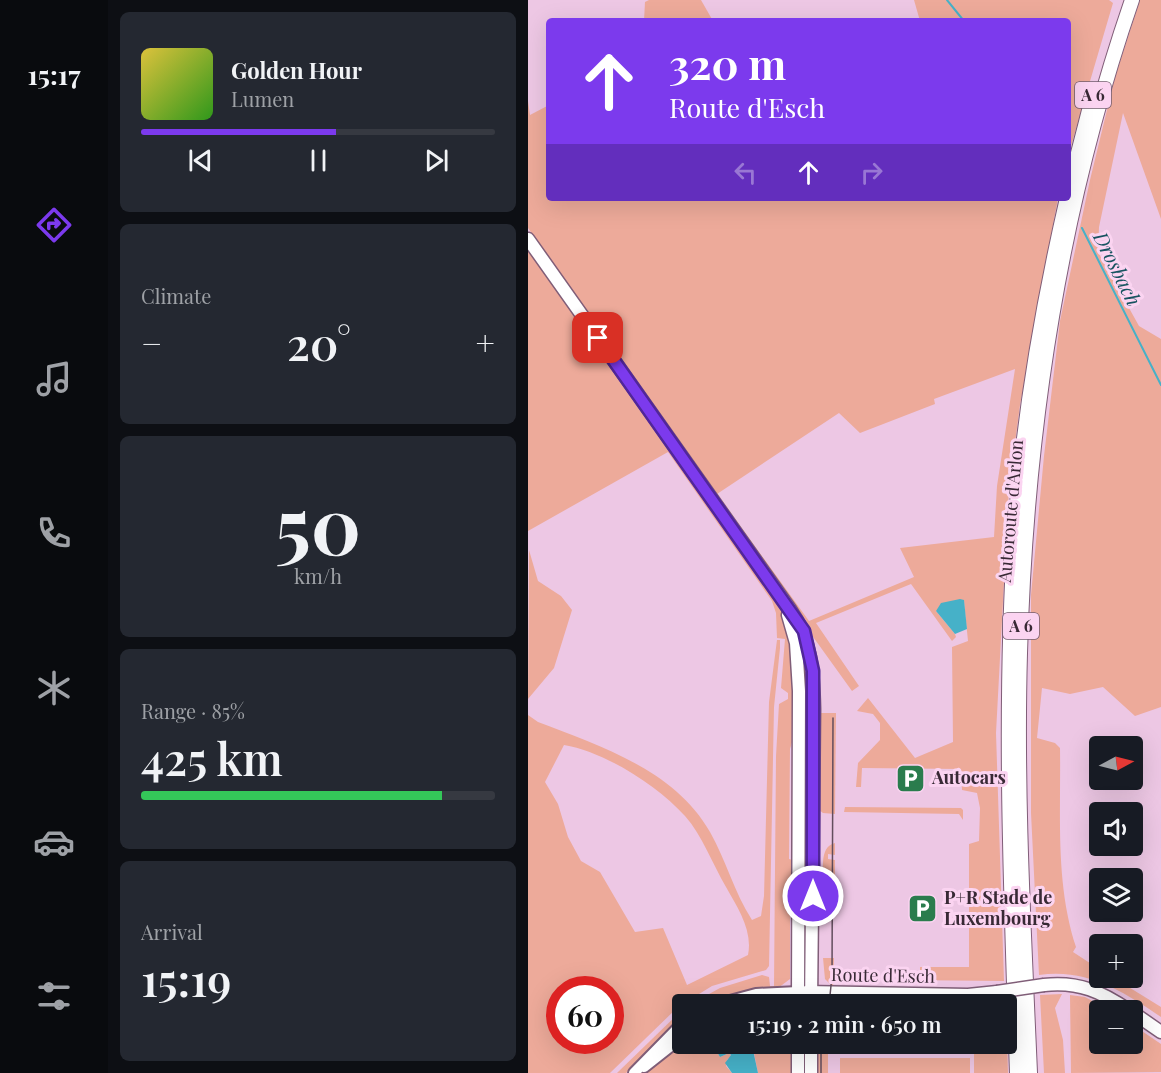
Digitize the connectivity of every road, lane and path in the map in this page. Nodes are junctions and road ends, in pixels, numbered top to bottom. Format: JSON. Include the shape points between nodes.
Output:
{"nodes":[{"id":1,"x":1122,"y":0,"type":"edge"},
{"id":2,"x":1132,"y":0,"type":"edge"},
{"id":3,"x":1071,"y":180,"type":"edge"},
{"id":4,"x":1066,"y":201,"type":"edge"},
{"id":5,"x":528,"y":239,"type":"edge"},
{"id":6,"x":778,"y":596,"type":"junction"},
{"id":7,"x":798,"y":994,"type":"edge"},
{"id":8,"x":811,"y":994,"type":"edge"},
{"id":9,"x":978,"y":994,"type":"edge"},
{"id":10,"x":1112,"y":1000,"type":"edge"},
{"id":11,"x":1143,"y":1020,"type":"edge"},
{"id":12,"x":1161,"y":1032,"type":"edge"},
{"id":13,"x":672,"y":1033,"type":"edge"},
{"id":14,"x":672,"y":1045,"type":"edge"},
{"id":15,"x":798,"y":1054,"type":"edge"},
{"id":16,"x":811,"y":1054,"type":"edge"},
{"id":17,"x":636,"y":1073,"type":"edge"},
{"id":18,"x":798,"y":1073,"type":"edge"},
{"id":19,"x":811,"y":1073,"type":"edge"},
{"id":20,"x":1017,"y":1073,"type":"edge"},
{"id":21,"x":1029,"y":1073,"type":"edge"}],
"edges":[{"from":1,"to":3,"type":"highway","number":"A 6"},
{"from":2,"to":21,"type":"highway","name":"Autoroute d'Arlon","number":"A 6","via":[[1106,82],[1069,234],[1044,371],[1029,491],[1020,646],[1019,763]]},
{"from":4,"to":20,"type":"highway","name":"Autoroute d'Arlon","number":"A 6","via":[[1040,333],[1020,473],[1012,573],[1007,755]]},
{"from":5,"to":6,"type":"main road"},
{"from":6,"to":7,"type":"main road","via":[[793,628],[798,666]]},
{"from":6,"to":8,"type":"main road","via":[[804,631],[813,671]]},
{"from":9,"to":10,"type":"main road","name":"Route d'Esch","bridge":true,"via":[[1070,984],[1092,988]]},
{"from":11,"to":12,"type":"main road","name":"Route d'Esch"},
{"from":13,"to":17,"type":"main road"},
{"from":14,"to":17,"type":"main road"},
{"from":15,"to":18,"type":"main road"},
{"from":16,"to":19,"type":"main road"}]}
